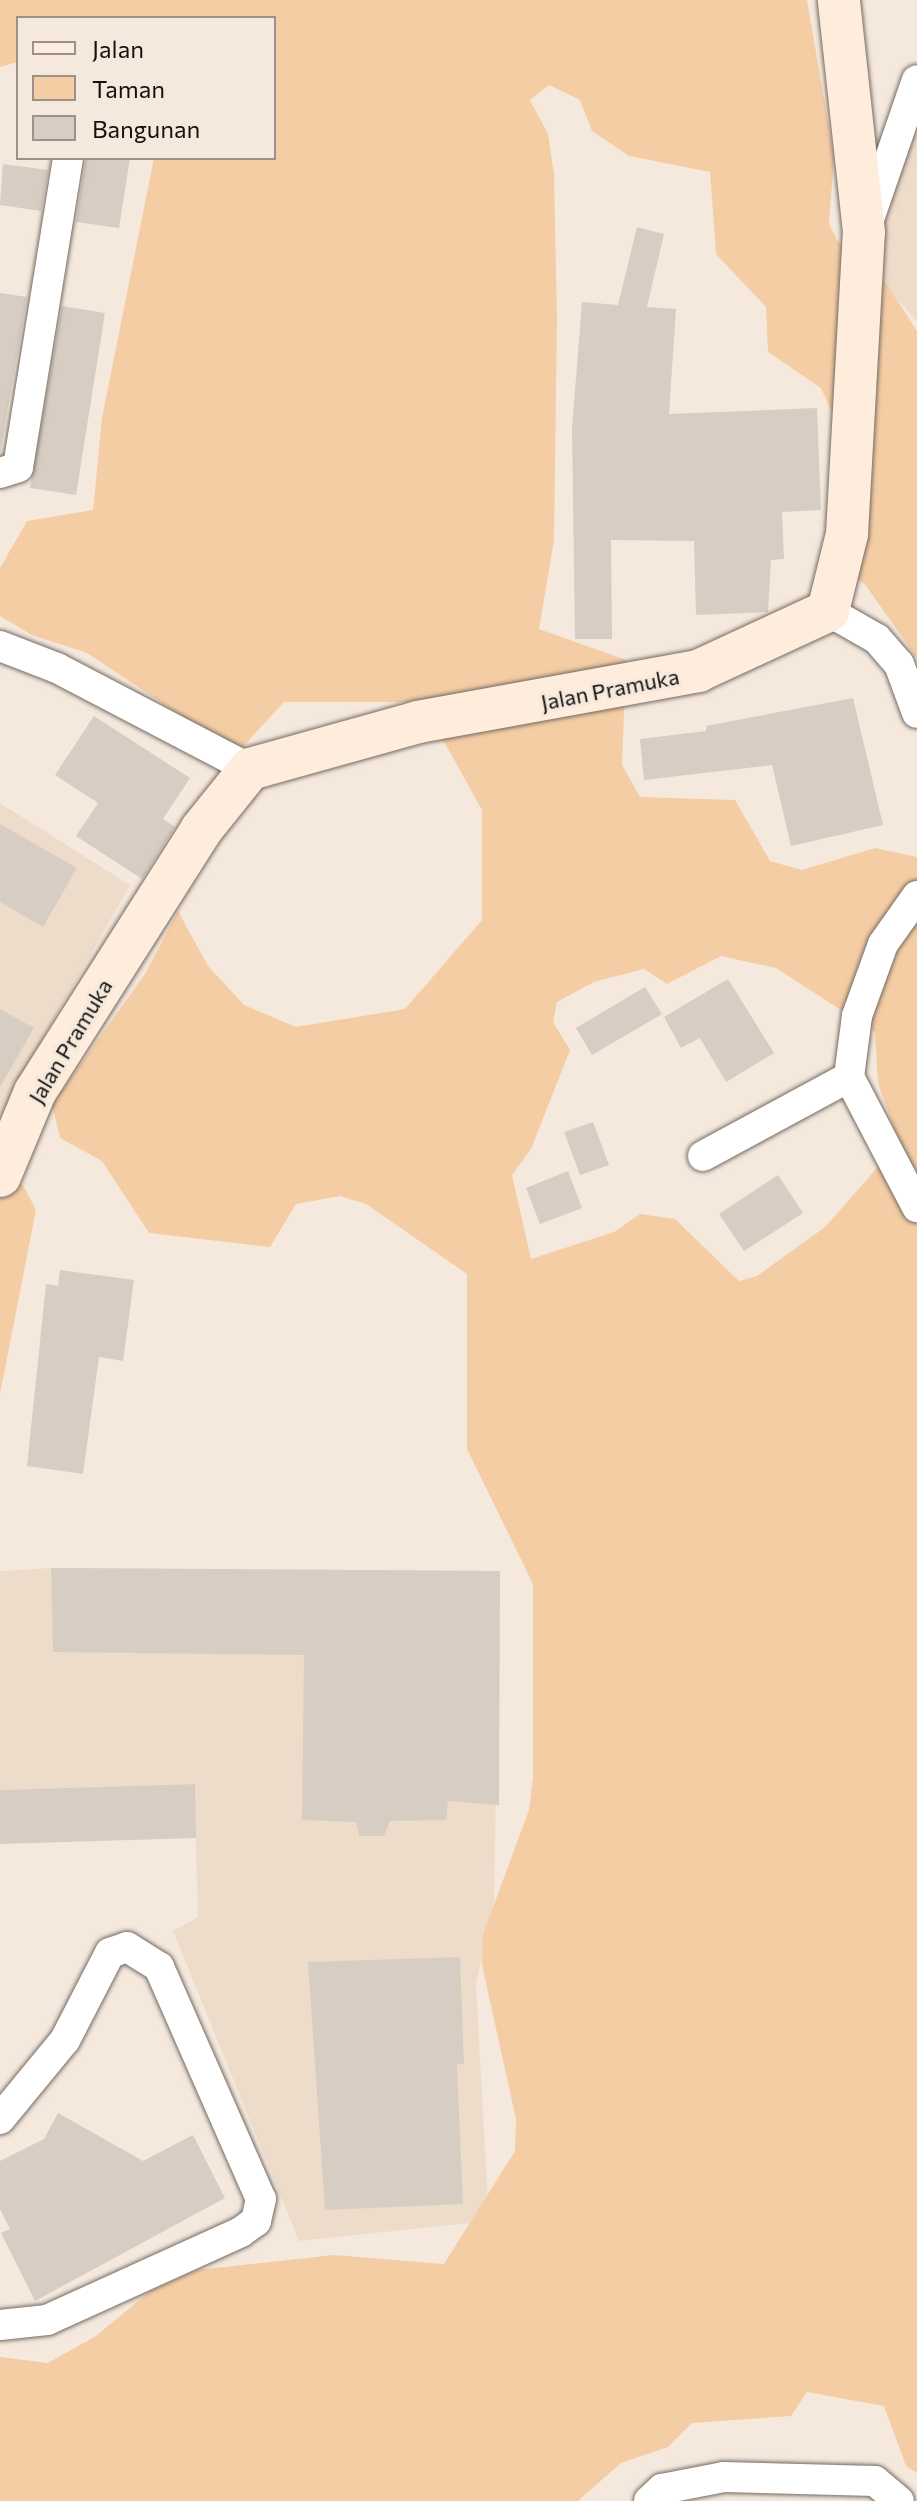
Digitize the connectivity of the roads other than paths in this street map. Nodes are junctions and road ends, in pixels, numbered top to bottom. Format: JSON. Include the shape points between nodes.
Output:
{"nodes":[{"id":1,"x":839,"y":0,"type":"edge"},
{"id":2,"x":917,"y":80,"type":"edge"},
{"id":3,"x":68,"y":160,"type":"edge"},
{"id":4,"x":864,"y":232,"type":"junction"},
{"id":5,"x":0,"y":473,"type":"edge"},
{"id":6,"x":828,"y":611,"type":"junction"},
{"id":7,"x":0,"y":646,"type":"edge"},
{"id":8,"x":917,"y":713,"type":"edge"},
{"id":9,"x":250,"y":769,"type":"junction"},
{"id":10,"x":917,"y":896,"type":"edge"},
{"id":11,"x":849,"y":1077,"type":"junction"},
{"id":12,"x":703,"y":1156,"type":"dead end"},
{"id":13,"x":0,"y":1176,"type":"edge"},
{"id":14,"x":917,"y":1207,"type":"edge"},
{"id":15,"x":0,"y":2119,"type":"edge"},
{"id":16,"x":0,"y":2325,"type":"edge"},
{"id":17,"x":649,"y":2501,"type":"edge"},
{"id":18,"x":899,"y":2501,"type":"edge"}],
"edges":[{"from":1,"to":4,"type":"main road"},
{"from":2,"to":4,"type":"street"},
{"from":3,"to":5,"type":"street","via":[[18,467]]},
{"from":4,"to":6,"type":"main road","via":[[847,534]]},
{"from":6,"to":8,"type":"street","via":[[885,647],[899,664]]},
{"from":6,"to":9,"type":"main road","name":"Jalan Pramuka","via":[[698,671],[418,722]]},
{"from":7,"to":9,"type":"street","via":[[57,668]]},
{"from":9,"to":13,"type":"main road","name":"Jalan Pramuka","via":[[201,830],[35,1092]]},
{"from":10,"to":11,"type":"street","via":[[883,944],[857,1016]]},
{"from":11,"to":12,"type":"street"},
{"from":11,"to":14,"type":"street"},
{"from":15,"to":16,"type":"street","via":[[65,2040],[110,1953],[127,1947],[159,1967],[261,2199],[256,2221],[241,2232],[177,2256],[47,2320]]},
{"from":17,"to":18,"type":"street","via":[[662,2489],[724,2477],[875,2481]]}]}
